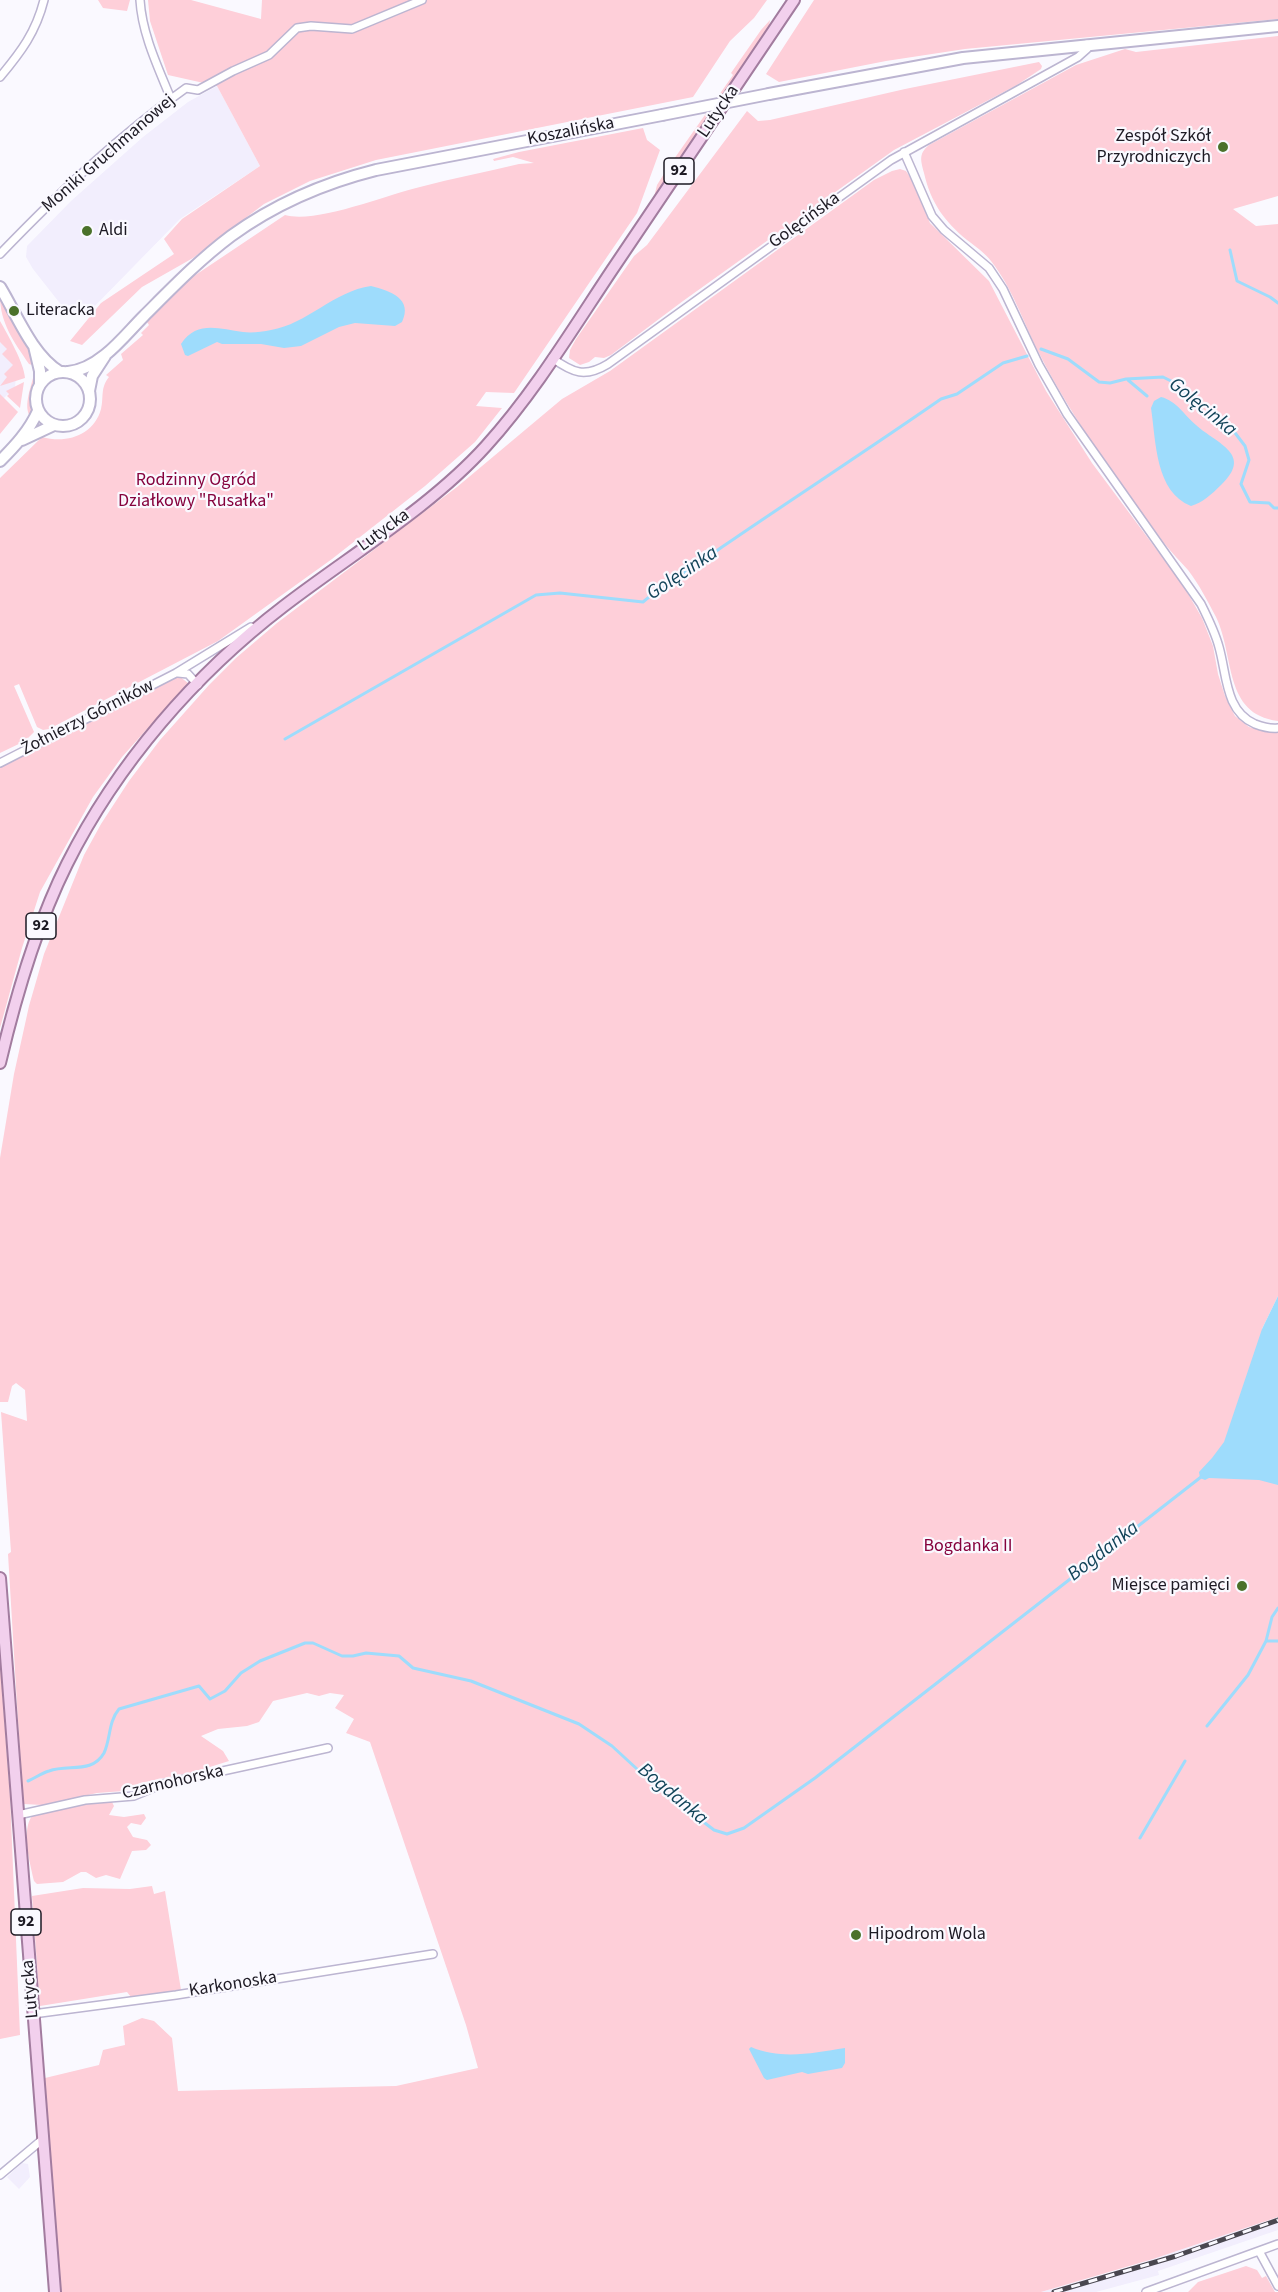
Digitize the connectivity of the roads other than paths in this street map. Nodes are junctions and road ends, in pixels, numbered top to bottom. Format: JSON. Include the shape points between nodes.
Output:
{"nodes":[{"id":1,"x":44,"y":0,"type":"edge"},
{"id":2,"x":140,"y":0,"type":"edge"},
{"id":3,"x":422,"y":0,"type":"edge"},
{"id":4,"x":794,"y":0,"type":"edge"},
{"id":5,"x":1278,"y":26,"type":"edge"},
{"id":6,"x":1092,"y":44,"type":"junction"},
{"id":7,"x":1073,"y":45,"type":"junction"},
{"id":8,"x":1066,"y":63,"type":"junction"},
{"id":9,"x":0,"y":77,"type":"edge"},
{"id":10,"x":171,"y":99,"type":"junction"},
{"id":11,"x":904,"y":152,"type":"junction"},
{"id":12,"x":0,"y":254,"type":"edge"},
{"id":13,"x":0,"y":287,"type":"edge"},
{"id":14,"x":33,"y":343,"type":"junction"},
{"id":15,"x":105,"y":356,"type":"junction"},
{"id":16,"x":552,"y":358,"type":"junction"},
{"id":17,"x":64,"y":372,"type":"junction"},
{"id":18,"x":40,"y":384,"type":"junction"},
{"id":19,"x":89,"y":391,"type":"junction"},
{"id":20,"x":38,"y":411,"type":"junction"},
{"id":21,"x":54,"y":425,"type":"junction"},
{"id":22,"x":19,"y":442,"type":"junction"},
{"id":23,"x":0,"y":461,"type":"edge"},
{"id":24,"x":282,"y":607,"type":"junction"},
{"id":25,"x":176,"y":673,"type":"junction"},
{"id":26,"x":198,"y":685,"type":"junction"},
{"id":27,"x":1278,"y":728,"type":"edge"},
{"id":28,"x":0,"y":763,"type":"edge"},
{"id":29,"x":0,"y":1063,"type":"edge"},
{"id":30,"x":0,"y":1578,"type":"edge"},
{"id":31,"x":328,"y":1748,"type":"dead end"},
{"id":32,"x":18,"y":1815,"type":"junction"},
{"id":33,"x":433,"y":1954,"type":"dead end"},
{"id":34,"x":33,"y":2014,"type":"junction"},
{"id":35,"x":43,"y":2139,"type":"junction"},
{"id":36,"x":0,"y":2175,"type":"edge"},
{"id":37,"x":1278,"y":2244,"type":"edge"},
{"id":38,"x":1258,"y":2251,"type":"junction"},
{"id":39,"x":1278,"y":2286,"type":"edge"},
{"id":40,"x":1167,"y":2289,"type":"edge"},
{"id":41,"x":54,"y":2292,"type":"edge"},
{"id":42,"x":1146,"y":2292,"type":"edge"}],
"edges":[{"from":1,"to":9,"type":"street","via":[[39,22]]},
{"from":2,"to":10,"type":"street","via":[[141,16]]},
{"from":3,"to":10,"type":"street","name":"Moniki Gruchmanowej","via":[[352,29],[297,28],[269,55],[198,90],[186,87]]},
{"from":4,"to":16,"type":"main road","name":"Lutycka","number":"92"},
{"from":5,"to":6,"type":"street"},
{"from":6,"to":7,"type":"street","name":"Koszalińska"},
{"from":6,"to":8,"type":"street","name":"Golęcińska"},
{"from":7,"to":8,"type":"street","via":[[1074,52]]},
{"from":7,"to":15,"type":"street","name":"Koszalińska","bridge":true,"via":[[963,58],[376,170],[337,181],[260,217],[211,252]]},
{"from":8,"to":11,"type":"street","name":"Golęcińska"},
{"from":10,"to":12,"type":"street","name":"Moniki Gruchmanowej","via":[[81,174]]},
{"from":11,"to":16,"type":"street","name":"Golęcińska","via":[[608,364],[582,373]]},
{"from":11,"to":27,"type":"street","via":[[932,216],[989,268],[1004,289],[1067,414],[1201,604],[1216,636],[1227,688],[1238,711],[1246,720],[1262,727]]},
{"from":13,"to":14,"type":"street"},
{"from":14,"to":17,"type":"street","via":[[50,365]]},
{"from":14,"to":18,"type":"street"},
{"from":15,"to":17,"type":"street","name":"Koszalińska","via":[[84,368]]},
{"from":15,"to":19,"type":"street","name":"Koszalińska","via":[[92,376]]},
{"from":16,"to":24,"type":"main road","name":"Lutycka","number":"92","via":[[468,465]]},
{"from":17,"to":18,"type":"street"},
{"from":17,"to":19,"type":"street","via":[[78,376]]},
{"from":18,"to":20,"type":"street"},
{"from":19,"to":21,"type":"street","via":[[88,410],[81,419]]},
{"from":20,"to":21,"type":"street"},
{"from":20,"to":22,"type":"street"},
{"from":21,"to":22,"type":"street"},
{"from":22,"to":23,"type":"street"},
{"from":24,"to":25,"type":"street","name":"Żołnierzy Górników"},
{"from":24,"to":26,"type":"main road","name":"Lutycka","number":"92"},
{"from":25,"to":26,"type":"street","name":"Żołnierzy Górników","via":[[188,674]]},
{"from":25,"to":28,"type":"street","name":"Żołnierzy Górników"},
{"from":26,"to":29,"type":"main road","name":"Lutycka","number":"92","via":[[127,766],[76,846],[38,933]]},
{"from":30,"to":32,"type":"main road","name":"Lutycka","number":"92"},
{"from":31,"to":32,"type":"street","name":"Czarnohorska","via":[[163,1784],[134,1796],[85,1800]]},
{"from":32,"to":34,"type":"main road","name":"Lutycka","number":"92"},
{"from":33,"to":34,"type":"street","name":"Karkonoska"},
{"from":34,"to":35,"type":"main road","name":"Lutycka","number":"92"},
{"from":35,"to":36,"type":"street"},
{"from":35,"to":41,"type":"main road","name":"Lutycka","number":"92"},
{"from":37,"to":38,"type":"street"},
{"from":38,"to":39,"type":"street"},
{"from":38,"to":40,"type":"street"},
{"from":40,"to":42,"type":"street"}]}
